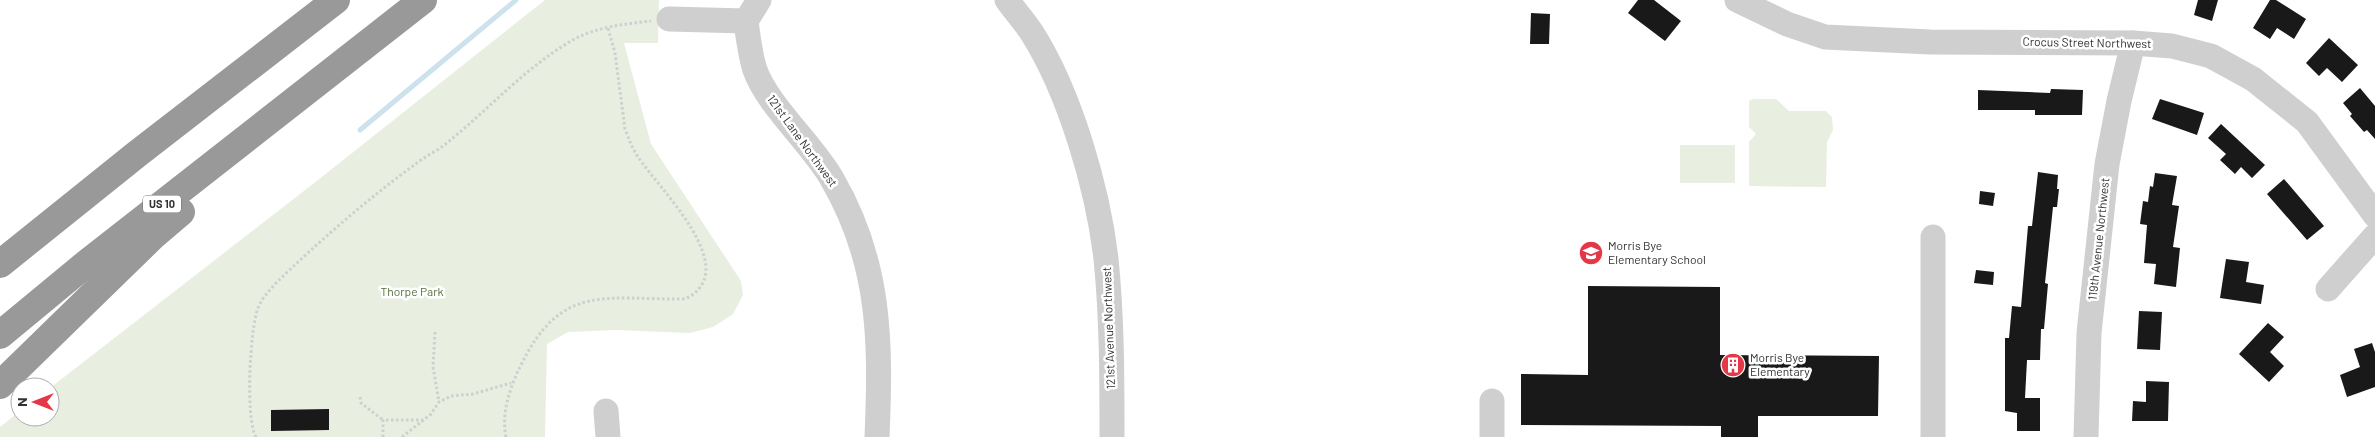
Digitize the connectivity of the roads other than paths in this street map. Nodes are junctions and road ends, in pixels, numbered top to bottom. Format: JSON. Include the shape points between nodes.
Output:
{"nodes":[{"id":1,"x":336,"y":0,"type":"edge"},
{"id":2,"x":424,"y":0,"type":"edge"},
{"id":3,"x":759,"y":0,"type":"edge"},
{"id":4,"x":1007,"y":0,"type":"edge"},
{"id":5,"x":1749,"y":3,"type":"edge"},
{"id":6,"x":669,"y":20,"type":"road end"},
{"id":7,"x":746,"y":21,"type":"junction"},
{"id":8,"x":2133,"y":42,"type":"junction"},
{"id":9,"x":327,"y":76,"type":"junction"},
{"id":10,"x":2375,"y":215,"type":"edge"},
{"id":11,"x":58,"y":217,"type":"junction"},
{"id":12,"x":2375,"y":236,"type":"edge"},
{"id":13,"x":1933,"y":237,"type":"dead end"},
{"id":14,"x":0,"y":258,"type":"edge"},
{"id":15,"x":0,"y":264,"type":"edge"},
{"id":16,"x":2328,"y":289,"type":"dead end"},
{"id":17,"x":0,"y":334,"type":"edge"},
{"id":18,"x":0,"y":385,"type":"edge"},
{"id":19,"x":1492,"y":401,"type":"dead end"},
{"id":20,"x":606,"y":411,"type":"dead end"},
{"id":21,"x":608,"y":437,"type":"edge"},
{"id":22,"x":877,"y":437,"type":"edge"},
{"id":23,"x":1112,"y":437,"type":"edge"},
{"id":24,"x":1492,"y":437,"type":"edge"},
{"id":25,"x":1933,"y":437,"type":"edge"},
{"id":26,"x":2086,"y":437,"type":"edge"}],
"edges":[{"from":1,"to":11,"type":"highway"},
{"from":2,"to":9,"type":"highway","number":"US 10"},
{"from":3,"to":7,"type":"street"},
{"from":4,"to":23,"type":"street","name":"121st Avenue Northwest","via":[[1032,33],[1058,83],[1075,128],[1096,202],[1106,257],[1111,314]]},
{"from":5,"to":8,"type":"street","name":"Crocus Street Northwest","via":[[1825,36],[1930,42]]},
{"from":6,"to":7,"type":"street"},
{"from":7,"to":22,"type":"street","name":"121st Lane Northwest","via":[[755,70],[767,92],[831,178],[855,223],[868,263],[876,306],[879,356]]},
{"from":8,"to":10,"type":"street","name":"Crocus Street Northwest","via":[[2172,46],[2211,56],[2253,79],[2307,122]]},
{"from":8,"to":26,"type":"street","name":"119th Avenue Northwest","via":[[2107,164],[2089,333]]},
{"from":9,"to":17,"type":"highway","number":"US 10"},
{"from":9,"to":18,"type":"highway","via":[[296,112],[154,235]]},
{"from":11,"to":14,"type":"highway"},
{"from":11,"to":15,"type":"highway"},
{"from":12,"to":16,"type":"street"},
{"from":13,"to":25,"type":"street"},
{"from":19,"to":24,"type":"street"},
{"from":20,"to":21,"type":"street"}]}
